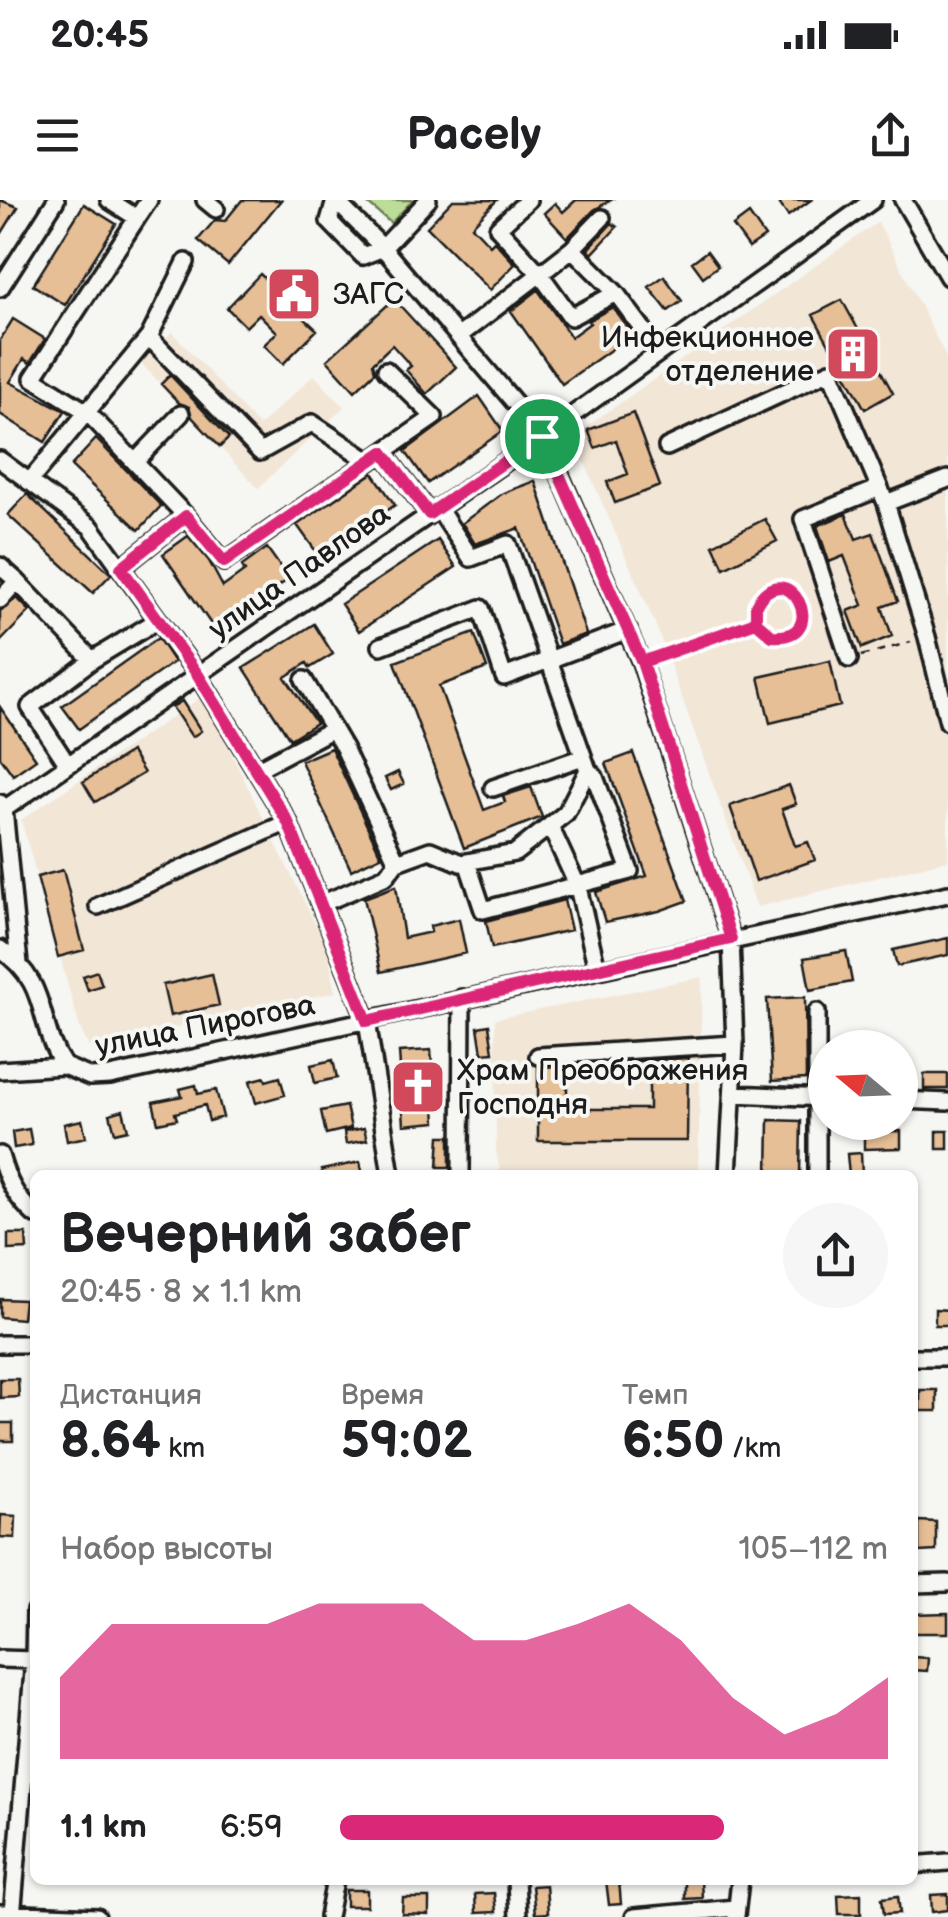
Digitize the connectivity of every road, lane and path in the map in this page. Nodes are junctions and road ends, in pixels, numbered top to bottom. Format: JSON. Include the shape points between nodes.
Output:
{"nodes":[{"id":1,"x":56,"y":200,"type":"edge"},
{"id":2,"x":108,"y":200,"type":"edge"},
{"id":3,"x":149,"y":200,"type":"edge"},
{"id":4,"x":428,"y":200,"type":"edge"},
{"id":5,"x":528,"y":200,"type":"edge"},
{"id":6,"x":873,"y":200,"type":"edge"},
{"id":7,"x":903,"y":200,"type":"edge"},
{"id":8,"x":344,"y":203,"type":"edge"},
{"id":9,"x":137,"y":218,"type":"junction"},
{"id":10,"x":602,"y":218,"type":"dead end"},
{"id":11,"x":383,"y":248,"type":"junction"},
{"id":12,"x":572,"y":249,"type":"junction"},
{"id":13,"x":186,"y":262,"type":"dead end"},
{"id":14,"x":540,"y":274,"type":"junction"},
{"id":15,"x":948,"y":277,"type":"edge"},
{"id":16,"x":0,"y":288,"type":"edge"},
{"id":17,"x":616,"y":293,"type":"junction"},
{"id":18,"x":459,"y":336,"type":"junction"},
{"id":19,"x":150,"y":337,"type":"junction"},
{"id":20,"x":660,"y":352,"type":"junction"},
{"id":21,"x":386,"y":370,"type":"dead end"},
{"id":22,"x":87,"y":412,"type":"junction"},
{"id":23,"x":181,"y":414,"type":"dead end"},
{"id":24,"x":542,"y":436,"type":"junction"},
{"id":25,"x":667,"y":447,"type":"dead end"},
{"id":26,"x":376,"y":457,"type":"junction"},
{"id":27,"x":0,"y":460,"type":"edge"},
{"id":28,"x":135,"y":462,"type":"junction"},
{"id":29,"x":948,"y":479,"type":"edge"},
{"id":30,"x":29,"y":482,"type":"junction"},
{"id":31,"x":883,"y":496,"type":"junction"},
{"id":32,"x":433,"y":512,"type":"junction"},
{"id":33,"x":186,"y":516,"type":"junction"},
{"id":34,"x":0,"y":566,"type":"edge"},
{"id":35,"x":121,"y":568,"type":"junction"},
{"id":36,"x":16,"y":581,"type":"junction"},
{"id":37,"x":0,"y":600,"type":"edge"},
{"id":38,"x":158,"y":620,"type":"junction"},
{"id":39,"x":756,"y":622,"type":"junction"},
{"id":40,"x":628,"y":630,"type":"junction"},
{"id":41,"x":927,"y":637,"type":"junction"},
{"id":42,"x":381,"y":646,"type":"dead end"},
{"id":43,"x":550,"y":659,"type":"junction"},
{"id":44,"x":849,"y":659,"type":"joint"},
{"id":45,"x":92,"y":660,"type":"junction"},
{"id":46,"x":642,"y":662,"type":"junction"},
{"id":47,"x":198,"y":675,"type":"junction"},
{"id":48,"x":304,"y":680,"type":"dead end"},
{"id":49,"x":948,"y":722,"type":"edge"},
{"id":50,"x":333,"y":728,"type":"junction"},
{"id":51,"x":585,"y":763,"type":"junction"},
{"id":52,"x":68,"y":765,"type":"junction"},
{"id":53,"x":256,"y":770,"type":"junction"},
{"id":54,"x":494,"y":788,"type":"dead end"},
{"id":55,"x":1,"y":808,"type":"edge"},
{"id":56,"x":288,"y":822,"type":"junction"},
{"id":57,"x":550,"y":826,"type":"junction"},
{"id":58,"x":396,"y":862,"type":"junction"},
{"id":59,"x":468,"y":862,"type":"junction"},
{"id":60,"x":578,"y":887,"type":"junction"},
{"id":61,"x":948,"y":894,"type":"edge"},
{"id":62,"x":321,"y":904,"type":"junction"},
{"id":63,"x":98,"y":906,"type":"dead end"},
{"id":64,"x":731,"y":939,"type":"junction"},
{"id":65,"x":0,"y":949,"type":"edge"},
{"id":66,"x":19,"y":964,"type":"junction"},
{"id":67,"x":597,"y":968,"type":"junction"},
{"id":68,"x":462,"y":998,"type":"junction"},
{"id":69,"x":817,"y":1012,"type":"dead end"},
{"id":70,"x":367,"y":1021,"type":"junction"},
{"id":71,"x":818,"y":1030,"type":"edge"},
{"id":72,"x":736,"y":1044,"type":"junction"},
{"id":73,"x":538,"y":1056,"type":"dead end"},
{"id":74,"x":64,"y":1066,"type":"junction"},
{"id":75,"x":1,"y":1070,"type":"edge"},
{"id":76,"x":0,"y":1090,"type":"edge"},
{"id":77,"x":733,"y":1094,"type":"junction"},
{"id":78,"x":808,"y":1097,"type":"edge"},
{"id":79,"x":918,"y":1101,"type":"edge"},
{"id":80,"x":948,"y":1102,"type":"edge"},
{"id":81,"x":818,"y":1140,"type":"edge"},
{"id":82,"x":0,"y":1154,"type":"edge"},
{"id":83,"x":390,"y":1170,"type":"edge"},
{"id":84,"x":461,"y":1170,"type":"edge"},
{"id":85,"x":728,"y":1170,"type":"edge"},
{"id":86,"x":817,"y":1170,"type":"edge"},
{"id":87,"x":30,"y":1210,"type":"edge"},
{"id":88,"x":0,"y":1344,"type":"edge"},
{"id":89,"x":30,"y":1344,"type":"edge"},
{"id":90,"x":918,"y":1357,"type":"edge"},
{"id":91,"x":948,"y":1357,"type":"edge"},
{"id":92,"x":948,"y":1583,"type":"edge"},
{"id":93,"x":918,"y":1584,"type":"edge"},
{"id":94,"x":0,"y":1659,"type":"edge"},
{"id":95,"x":30,"y":1660,"type":"edge"},
{"id":96,"x":30,"y":1699,"type":"edge"},
{"id":97,"x":948,"y":1862,"type":"edge"},
{"id":98,"x":918,"y":1864,"type":"edge"},
{"id":99,"x":334,"y":1885,"type":"edge"},
{"id":100,"x":516,"y":1885,"type":"edge"},
{"id":101,"x":739,"y":1885,"type":"edge"},
{"id":102,"x":736,"y":1912,"type":"edge"},
{"id":103,"x":8,"y":1914,"type":"edge"},
{"id":104,"x":98,"y":1917,"type":"edge"},
{"id":105,"x":328,"y":1917,"type":"edge"},
{"id":106,"x":518,"y":1917,"type":"edge"},
{"id":107,"x":634,"y":1917,"type":"edge"}],
"edges":[{"from":1,"to":16,"type":"street"},
{"from":2,"to":9,"type":"street"},
{"from":3,"to":9,"type":"street"},
{"from":4,"to":11,"type":"street"},
{"from":5,"to":14,"type":"street","via":[[498,228]]},
{"from":6,"to":20,"type":"street","name":"улица Павлова"},
{"from":7,"to":15,"type":"street"},
{"from":8,"to":11,"type":"street","via":[[329,222],[363,256]]},
{"from":9,"to":22,"type":"street","via":[[33,378]]},
{"from":10,"to":12,"type":"street"},
{"from":11,"to":18,"type":"street"},
{"from":12,"to":14,"type":"street"},
{"from":12,"to":17,"type":"street"},
{"from":13,"to":19,"type":"street"},
{"from":14,"to":17,"type":"street","via":[[572,317]]},
{"from":14,"to":18,"type":"street"},
{"from":17,"to":20,"type":"street"},
{"from":18,"to":24,"type":"street"},
{"from":19,"to":22,"type":"street"},
{"from":19,"to":26,"type":"street","via":[[260,452],[312,424]]},
{"from":20,"to":24,"type":"street","name":"улица Павлова"},
{"from":21,"to":26,"type":"street","via":[[434,417]]},
{"from":22,"to":28,"type":"street"},
{"from":22,"to":30,"type":"street"},
{"from":23,"to":28,"type":"street"},
{"from":24,"to":32,"type":"street","name":"улица Павлова"},
{"from":24,"to":40,"type":"street"},
{"from":25,"to":31,"type":"street","via":[[830,371]]},
{"from":26,"to":32,"type":"street"},
{"from":26,"to":33,"type":"street","via":[[224,562]]},
{"from":27,"to":30,"type":"street"},
{"from":28,"to":33,"type":"street"},
{"from":29,"to":31,"type":"street"},
{"from":30,"to":35,"type":"street","via":[[91,527]]},
{"from":31,"to":41,"type":"street"},
{"from":31,"to":44,"type":"street","via":[[803,519]]},
{"from":32,"to":43,"type":"street","via":[[472,558],[508,544]]},
{"from":32,"to":47,"type":"street","name":"улица Павлова"},
{"from":33,"to":35,"type":"street"},
{"from":34,"to":36,"type":"street"},
{"from":35,"to":38,"type":"street"},
{"from":36,"to":37,"type":"street"},
{"from":36,"to":45,"type":"street"},
{"from":38,"to":45,"type":"street"},
{"from":38,"to":47,"type":"street"},
{"from":39,"to":39,"type":"path","via":[[756,605],[768,591],[791,591],[802,604],[800,626],[786,636],[772,636]]},
{"from":39,"to":46,"type":"path"},
{"from":40,"to":43,"type":"street"},
{"from":40,"to":46,"type":"street"},
{"from":41,"to":44,"type":"path"},
{"from":41,"to":49,"type":"street"},
{"from":42,"to":43,"type":"street","via":[[481,608],[504,676]]},
{"from":43,"to":51,"type":"street"},
{"from":45,"to":52,"type":"street","via":[[30,706]]},
{"from":46,"to":64,"type":"street"},
{"from":47,"to":52,"type":"street","name":"улица Павлова"},
{"from":47,"to":53,"type":"street"},
{"from":48,"to":50,"type":"street"},
{"from":50,"to":53,"type":"street"},
{"from":50,"to":58,"type":"street"},
{"from":51,"to":54,"type":"street"},
{"from":51,"to":57,"type":"street","via":[[566,814]]},
{"from":51,"to":60,"type":"street","via":[[630,871]]},
{"from":52,"to":55,"type":"street","name":"улица Павлова"},
{"from":53,"to":56,"type":"street"},
{"from":55,"to":66,"type":"street"},
{"from":56,"to":62,"type":"street"},
{"from":56,"to":63,"type":"street"},
{"from":57,"to":59,"type":"street","via":[[516,853]]},
{"from":57,"to":60,"type":"street"},
{"from":58,"to":59,"type":"street","via":[[430,850]]},
{"from":58,"to":62,"type":"street","via":[[386,876]]},
{"from":59,"to":60,"type":"street","via":[[482,910]]},
{"from":60,"to":67,"type":"street"},
{"from":61,"to":64,"type":"street","name":"улица Пирогова"},
{"from":62,"to":70,"type":"street"},
{"from":64,"to":67,"type":"street","name":"улица Пирогова"},
{"from":64,"to":72,"type":"street"},
{"from":65,"to":66,"type":"street"},
{"from":66,"to":74,"type":"street","via":[[41,998]]},
{"from":67,"to":68,"type":"street","name":"улица Пирогова"},
{"from":68,"to":70,"type":"street","name":"улица Пирогова"},
{"from":68,"to":84,"type":"street"},
{"from":69,"to":71,"type":"street"},
{"from":70,"to":74,"type":"street","name":"улица Пирогова","via":[[110,1076],[90,1077]]},
{"from":70,"to":83,"type":"street"},
{"from":72,"to":73,"type":"street"},
{"from":72,"to":77,"type":"street"},
{"from":74,"to":75,"type":"street","name":"улица Пирогова"},
{"from":75,"to":76,"type":"street"},
{"from":77,"to":78,"type":"street"},
{"from":77,"to":85,"type":"street"},
{"from":79,"to":80,"type":"street"},
{"from":81,"to":86,"type":"street"},
{"from":82,"to":87,"type":"street","via":[[8,1182]]},
{"from":88,"to":89,"type":"street"},
{"from":90,"to":91,"type":"street"},
{"from":92,"to":93,"type":"street"},
{"from":94,"to":95,"type":"street"},
{"from":96,"to":103,"type":"street"},
{"from":97,"to":98,"type":"street"},
{"from":99,"to":105,"type":"street"},
{"from":100,"to":106,"type":"street"},
{"from":101,"to":102,"type":"street"},
{"from":102,"to":107,"type":"street"},
{"from":103,"to":104,"type":"street"}]}
